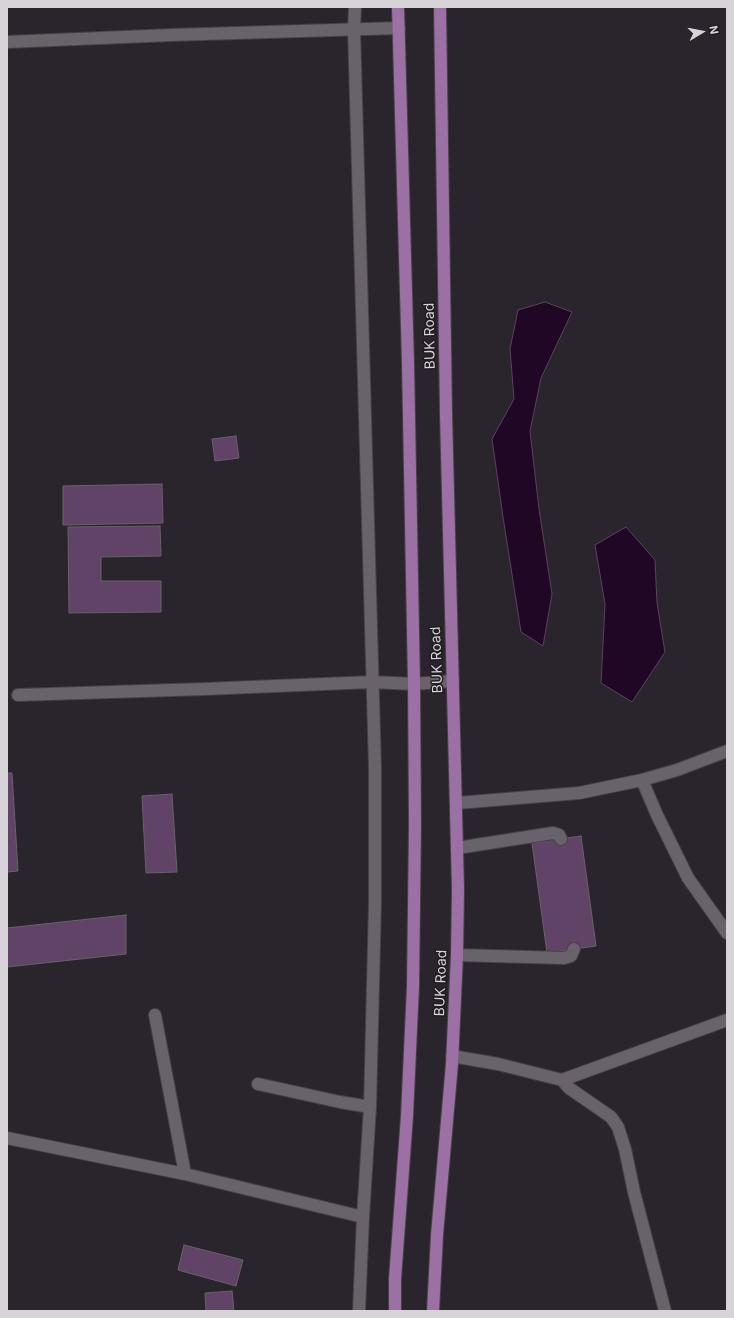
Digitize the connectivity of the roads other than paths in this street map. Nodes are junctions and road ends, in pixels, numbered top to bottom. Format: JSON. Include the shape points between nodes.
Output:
{"nodes":[{"id":1,"x":355,"y":9,"type":"edge"},
{"id":2,"x":440,"y":9,"type":"edge"},
{"id":3,"x":398,"y":17,"type":"edge"},
{"id":4,"x":354,"y":30,"type":"junction"},
{"id":5,"x":7,"y":42,"type":"edge"},
{"id":6,"x":453,"y":681,"type":"junction"},
{"id":7,"x":372,"y":682,"type":"junction"},
{"id":8,"x":414,"y":684,"type":"junction"},
{"id":9,"x":18,"y":695,"type":"dead end"},
{"id":10,"x":727,"y":751,"type":"edge"},
{"id":11,"x":642,"y":780,"type":"junction"},
{"id":12,"x":457,"y":803,"type":"junction"},
{"id":13,"x":561,"y":839,"type":"dead end"},
{"id":14,"x":457,"y":848,"type":"junction"},
{"id":15,"x":727,"y":933,"type":"edge"},
{"id":16,"x":574,"y":949,"type":"dead end"},
{"id":17,"x":457,"y":955,"type":"junction"},
{"id":18,"x":155,"y":1015,"type":"dead end"},
{"id":19,"x":727,"y":1020,"type":"edge"},
{"id":20,"x":452,"y":1056,"type":"junction"},
{"id":21,"x":562,"y":1080,"type":"junction"},
{"id":22,"x":258,"y":1084,"type":"dead end"},
{"id":23,"x":370,"y":1107,"type":"junction"},
{"id":24,"x":7,"y":1138,"type":"edge"},
{"id":25,"x":185,"y":1174,"type":"junction"},
{"id":26,"x":363,"y":1217,"type":"junction"},
{"id":27,"x":359,"y":1311,"type":"edge"},
{"id":28,"x":395,"y":1311,"type":"edge"},
{"id":29,"x":433,"y":1311,"type":"edge"},
{"id":30,"x":665,"y":1311,"type":"edge"}],
"edges":[{"from":1,"to":4,"type":"street"},
{"from":2,"to":6,"type":"main road","name":"BUK Road"},
{"from":3,"to":4,"type":"street"},
{"from":3,"to":8,"type":"main road","name":"BUK Road"},
{"from":4,"to":5,"type":"street"},
{"from":4,"to":7,"type":"street"},
{"from":6,"to":8,"type":"street"},
{"from":6,"to":12,"type":"main road","name":"BUK Road"},
{"from":7,"to":8,"type":"street"},
{"from":7,"to":9,"type":"street"},
{"from":7,"to":23,"type":"street","via":[[375,903]]},
{"from":8,"to":28,"type":"main road","name":"BUK Road","via":[[414,950]]},
{"from":10,"to":11,"type":"street"},
{"from":11,"to":12,"type":"street","via":[[579,793]]},
{"from":11,"to":15,"type":"street","via":[[688,878]]},
{"from":12,"to":14,"type":"main road","name":"BUK Road"},
{"from":13,"to":14,"type":"street","via":[[553,833]]},
{"from":14,"to":17,"type":"main road","name":"BUK Road"},
{"from":16,"to":17,"type":"street","via":[[571,956],[564,958]]},
{"from":17,"to":20,"type":"main road","name":"BUK Road"},
{"from":18,"to":25,"type":"street"},
{"from":19,"to":21,"type":"street"},
{"from":20,"to":21,"type":"street"},
{"from":20,"to":29,"type":"main road","name":"BUK Road"},
{"from":21,"to":30,"type":"street","via":[[569,1088],[611,1117],[618,1127]]},
{"from":22,"to":23,"type":"street"},
{"from":23,"to":26,"type":"street"},
{"from":24,"to":25,"type":"street"},
{"from":25,"to":26,"type":"street"},
{"from":26,"to":27,"type":"street"}]}
